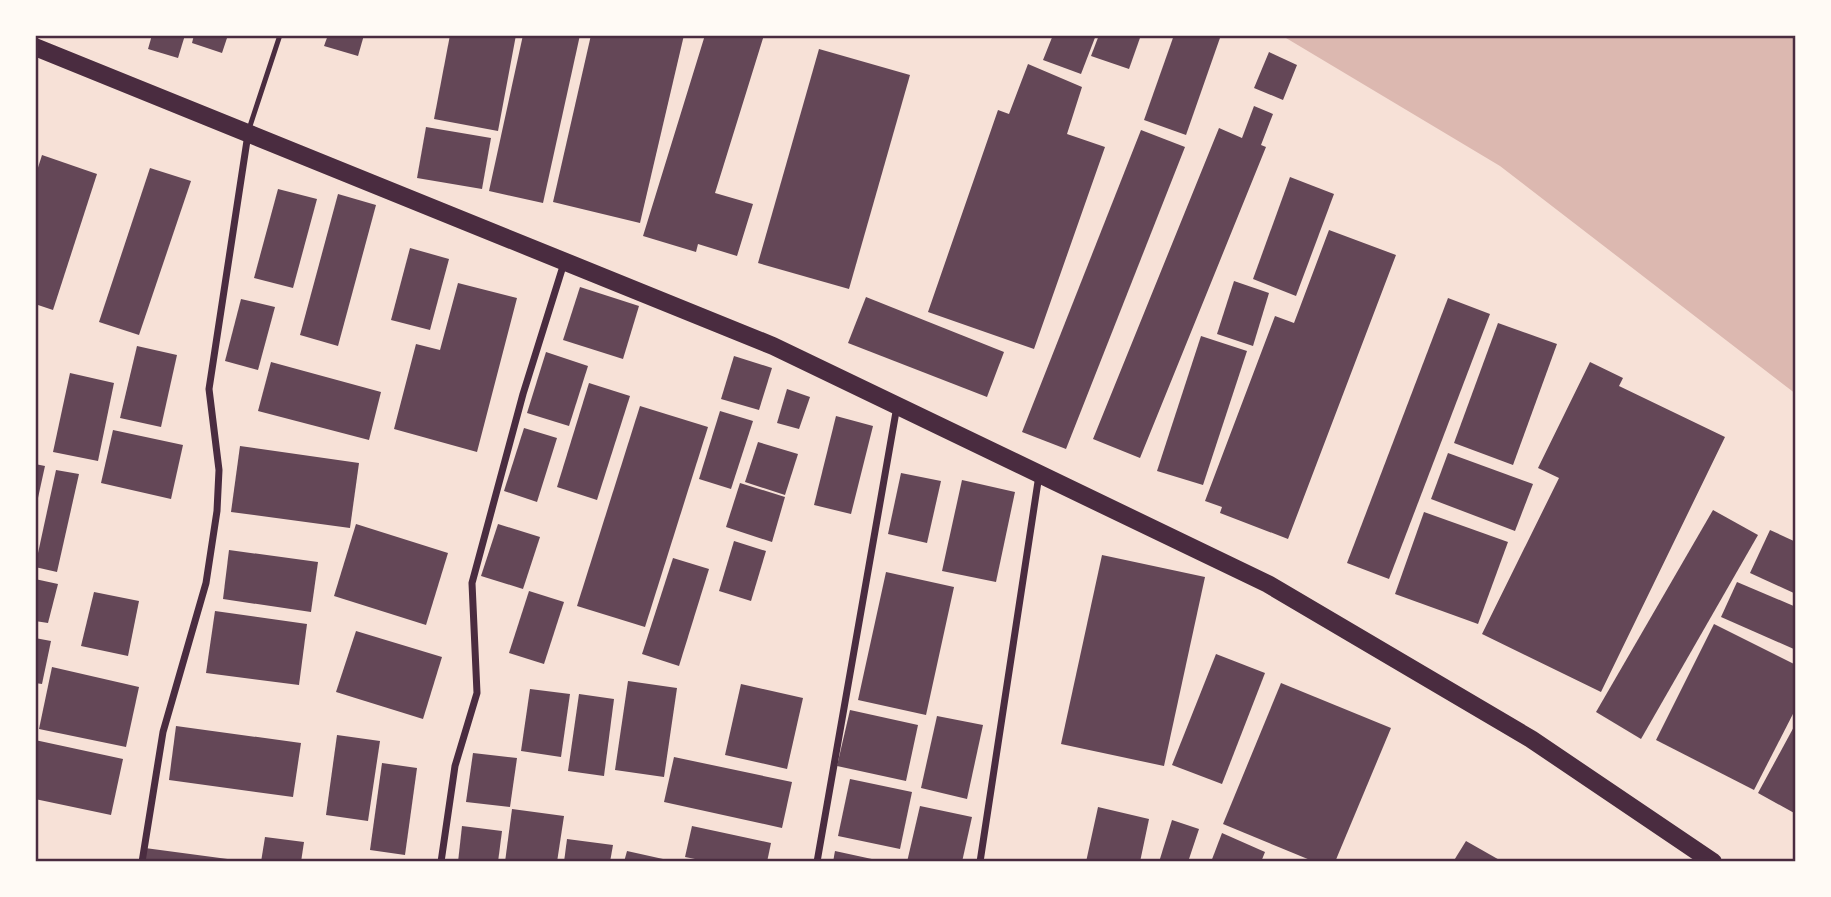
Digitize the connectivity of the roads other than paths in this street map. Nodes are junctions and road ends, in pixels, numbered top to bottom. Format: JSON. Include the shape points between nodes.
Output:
{"nodes":[{"id":1,"x":280,"y":35,"type":"edge"},
{"id":2,"x":35,"y":47,"type":"edge"},
{"id":3,"x":248,"y":134,"type":"junction"},
{"id":4,"x":564,"y":262,"type":"junction"},
{"id":5,"x":897,"y":405,"type":"junction"},
{"id":6,"x":1039,"y":474,"type":"junction"},
{"id":7,"x":142,"y":862,"type":"edge"},
{"id":8,"x":441,"y":862,"type":"edge"},
{"id":9,"x":817,"y":862,"type":"edge"},
{"id":10,"x":981,"y":862,"type":"edge"},
{"id":11,"x":1713,"y":862,"type":"edge"}],
"edges":[{"from":1,"to":3,"type":"lane"},
{"from":2,"to":3,"type":"main road"},
{"from":3,"to":4,"type":"main road"},
{"from":3,"to":7,"type":"street","via":[[209,388],[219,470],[217,511],[206,583],[163,732]]},
{"from":4,"to":5,"type":"main road","via":[[773,346]]},
{"from":4,"to":8,"type":"street","via":[[472,583],[477,693],[455,766]]},
{"from":5,"to":6,"type":"main road"},
{"from":5,"to":9,"type":"street"},
{"from":6,"to":10,"type":"street"},
{"from":6,"to":11,"type":"main road","via":[[1268,584],[1531,739]]}]}
